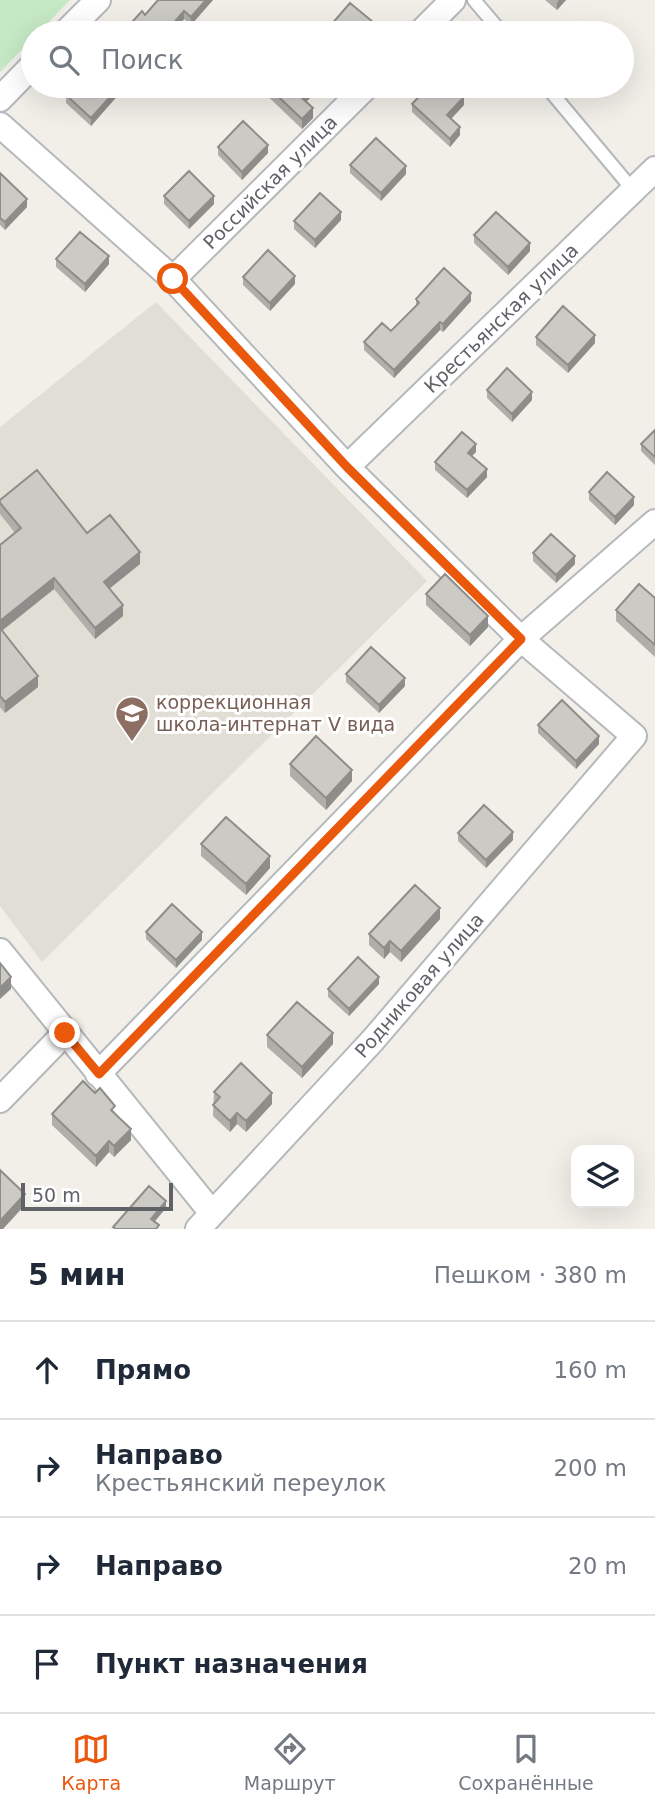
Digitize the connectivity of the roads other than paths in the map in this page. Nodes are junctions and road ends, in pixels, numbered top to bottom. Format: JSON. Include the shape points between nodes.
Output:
{"nodes":[{"id":1,"x":97,"y":0,"type":"edge"},
{"id":2,"x":453,"y":0,"type":"edge"},
{"id":3,"x":474,"y":0,"type":"edge"},
{"id":4,"x":77,"y":21,"type":"edge"},
{"id":5,"x":432,"y":21,"type":"edge"},
{"id":6,"x":492,"y":21,"type":"edge"},
{"id":7,"x":21,"y":77,"type":"edge"},
{"id":8,"x":355,"y":98,"type":"edge"},
{"id":9,"x":556,"y":98,"type":"edge"},
{"id":10,"x":0,"y":99,"type":"edge"},
{"id":11,"x":0,"y":125,"type":"edge"},
{"id":12,"x":655,"y":169,"type":"edge"},
{"id":13,"x":633,"y":190,"type":"junction"},
{"id":14,"x":173,"y":279,"type":"junction"},
{"id":15,"x":347,"y":467,"type":"junction"},
{"id":16,"x":655,"y":522,"type":"edge"},
{"id":17,"x":521,"y":639,"type":"junction"},
{"id":18,"x":0,"y":951,"type":"edge"},
{"id":19,"x":65,"y":1033,"type":"junction"},
{"id":20,"x":99,"y":1074,"type":"junction"},
{"id":21,"x":0,"y":1100,"type":"edge"},
{"id":22,"x":205,"y":1221,"type":"edge"}],
"edges":[{"from":1,"to":4,"type":"street"},
{"from":2,"to":5,"type":"street"},
{"from":3,"to":6,"type":"lane"},
{"from":7,"to":10,"type":"street"},
{"from":8,"to":14,"type":"street","name":"Российская улица"},
{"from":9,"to":13,"type":"lane"},
{"from":11,"to":14,"type":"street"},
{"from":12,"to":13,"type":"street","name":"Крестьянская улица"},
{"from":13,"to":15,"type":"street","name":"Крестьянская улица"},
{"from":14,"to":15,"type":"street"},
{"from":15,"to":17,"type":"street"},
{"from":16,"to":17,"type":"street"},
{"from":17,"to":20,"type":"street"},
{"from":17,"to":22,"type":"street","name":"Родниковая улица","via":[[634,736],[373,1040]]},
{"from":18,"to":19,"type":"street"},
{"from":19,"to":20,"type":"street"},
{"from":19,"to":21,"type":"street"},
{"from":20,"to":22,"type":"street"}]}
